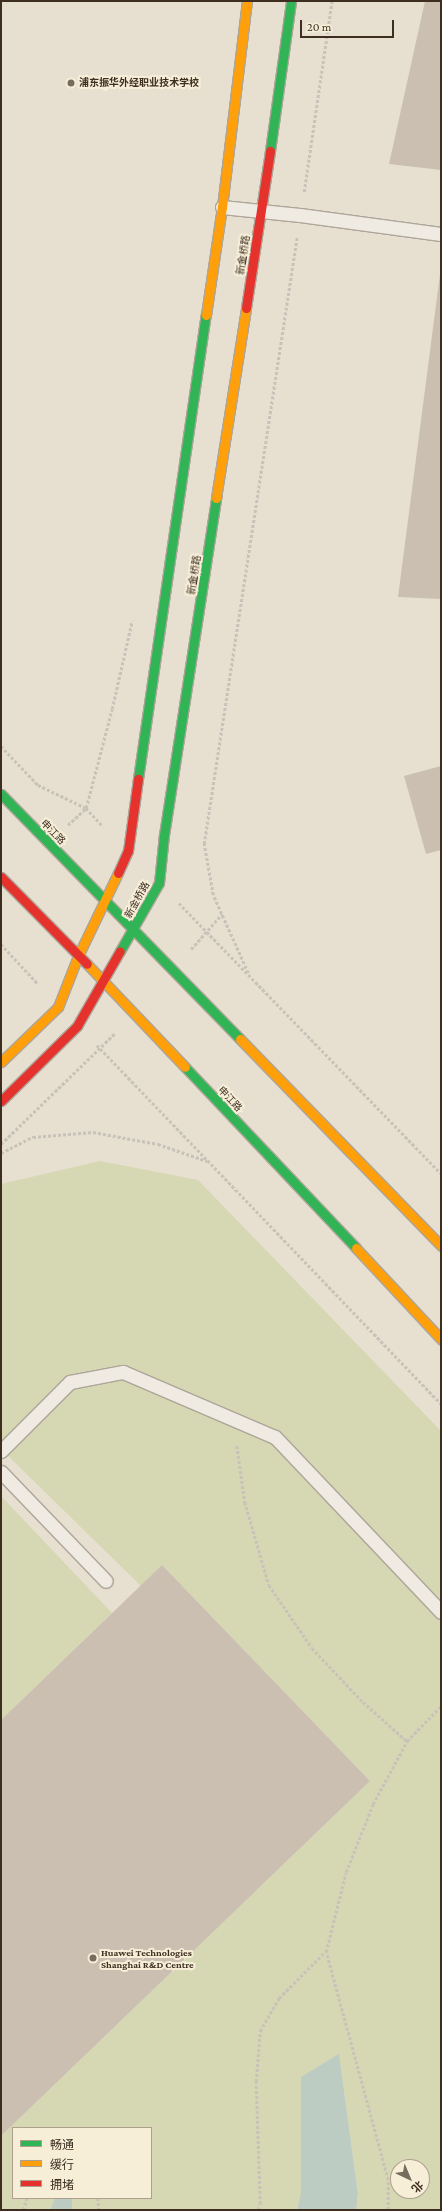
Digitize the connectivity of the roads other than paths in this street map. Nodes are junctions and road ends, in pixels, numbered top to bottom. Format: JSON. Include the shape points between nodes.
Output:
{"nodes":[{"id":1,"x":247,"y":1,"type":"edge"},
{"id":2,"x":291,"y":1,"type":"edge"},
{"id":3,"x":222,"y":207,"type":"junction"},
{"id":4,"x":261,"y":212,"type":"junction"},
{"id":5,"x":441,"y":234,"type":"edge"},
{"id":6,"x":1,"y":794,"type":"edge"},
{"id":7,"x":1,"y":877,"type":"edge"},
{"id":8,"x":106,"y":902,"type":"junction"},
{"id":9,"x":134,"y":929,"type":"junction"},
{"id":10,"x":78,"y":956,"type":"junction"},
{"id":11,"x":104,"y":981,"type":"junction"},
{"id":12,"x":1,"y":1062,"type":"edge"},
{"id":13,"x":1,"y":1101,"type":"edge"},
{"id":14,"x":441,"y":1246,"type":"edge"},
{"id":15,"x":441,"y":1339,"type":"edge"},
{"id":16,"x":1,"y":1450,"type":"edge"},
{"id":17,"x":1,"y":1472,"type":"edge"},
{"id":18,"x":106,"y":1581,"type":"dead end"},
{"id":19,"x":441,"y":1612,"type":"edge"}],
"edges":[{"from":1,"to":3,"type":"street"},
{"from":2,"to":4,"type":"street","name":"新金桥路"},
{"from":3,"to":4,"type":"lane"},
{"from":3,"to":8,"type":"street","via":[[128,851]]},
{"from":4,"to":5,"type":"lane"},
{"from":4,"to":9,"type":"street","name":"新金桥路","via":[[165,828],[159,883]]},
{"from":6,"to":8,"type":"street","name":"申江路"},
{"from":7,"to":10,"type":"street","name":"申江路"},
{"from":8,"to":9,"type":"street","name":"申江路"},
{"from":8,"to":10,"type":"street"},
{"from":9,"to":11,"type":"street","name":"新金桥路"},
{"from":9,"to":14,"type":"street","name":"申江路"},
{"from":10,"to":11,"type":"street","name":"申江路"},
{"from":10,"to":12,"type":"street","via":[[58,1007]]},
{"from":11,"to":13,"type":"street","name":"新金桥路","via":[[77,1026]]},
{"from":11,"to":15,"type":"street","name":"申江路"},
{"from":16,"to":19,"type":"lane","via":[[70,1382],[123,1372],[275,1437]]},
{"from":17,"to":18,"type":"lane"}]}
